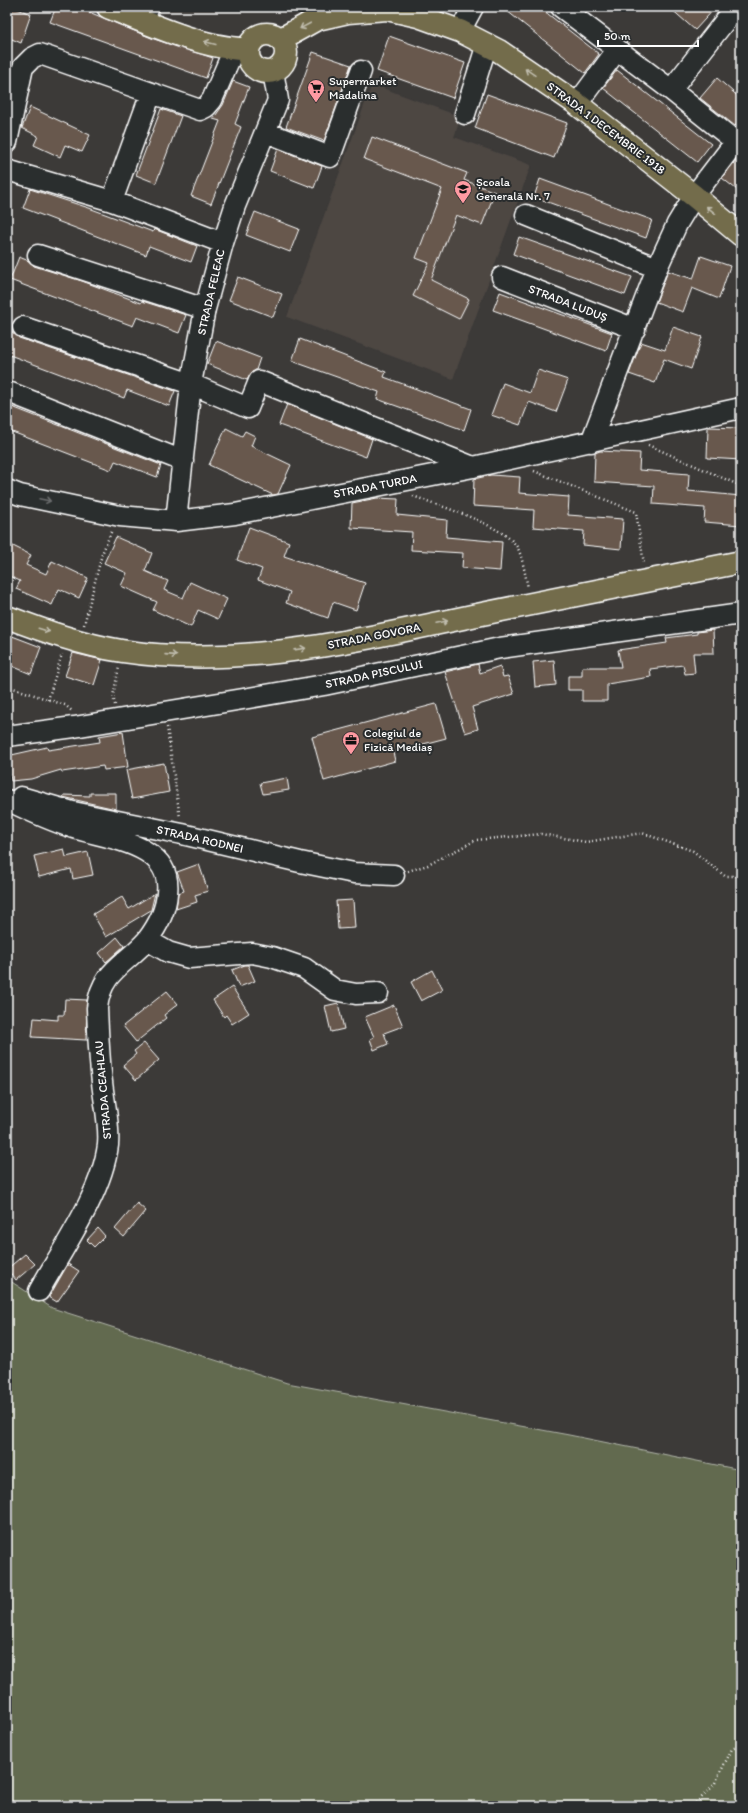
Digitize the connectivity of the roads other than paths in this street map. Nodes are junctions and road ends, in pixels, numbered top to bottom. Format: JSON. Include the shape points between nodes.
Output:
{"nodes":[{"id":1,"x":108,"y":7,"type":"edge"},
{"id":2,"x":473,"y":7,"type":"edge"},
{"id":3,"x":561,"y":7,"type":"edge"},
{"id":4,"x":733,"y":8,"type":"edge"},
{"id":5,"x":416,"y":12,"type":"edge"},
{"id":6,"x":146,"y":14,"type":"edge"},
{"id":7,"x":460,"y":31,"type":"junction"},
{"id":8,"x":281,"y":39,"type":"junction"},
{"id":9,"x":487,"y":44,"type":"junction"},
{"id":10,"x":241,"y":49,"type":"junction"},
{"id":11,"x":617,"y":50,"type":"junction"},
{"id":12,"x":272,"y":71,"type":"junction"},
{"id":13,"x":361,"y":71,"type":"dead end"},
{"id":14,"x":14,"y":74,"type":"edge"},
{"id":15,"x":671,"y":90,"type":"junction"},
{"id":16,"x":151,"y":93,"type":"junction"},
{"id":17,"x":578,"y":104,"type":"junction"},
{"id":18,"x":465,"y":114,"type":"dead end"},
{"id":19,"x":266,"y":132,"type":"junction"},
{"id":20,"x":7,"y":142,"type":"edge"},
{"id":21,"x":738,"y":144,"type":"edge"},
{"id":22,"x":7,"y":170,"type":"edge"},
{"id":23,"x":694,"y":196,"type":"junction"},
{"id":24,"x":112,"y":202,"type":"junction"},
{"id":25,"x":526,"y":216,"type":"dead end"},
{"id":26,"x":741,"y":235,"type":"edge"},
{"id":27,"x":223,"y":243,"type":"junction"},
{"id":28,"x":38,"y":255,"type":"dead end"},
{"id":29,"x":657,"y":268,"type":"junction"},
{"id":30,"x":502,"y":277,"type":"dead end"},
{"id":31,"x":206,"y":309,"type":"junction"},
{"id":32,"x":23,"y":327,"type":"dead end"},
{"id":33,"x":635,"y":329,"type":"junction"},
{"id":34,"x":191,"y":384,"type":"junction"},
{"id":35,"x":11,"y":393,"type":"dead end"},
{"id":36,"x":741,"y":408,"type":"edge"},
{"id":37,"x":590,"y":442,"type":"junction"},
{"id":38,"x":183,"y":461,"type":"junction"},
{"id":39,"x":473,"y":467,"type":"junction"},
{"id":40,"x":7,"y":490,"type":"edge"},
{"id":41,"x":176,"y":521,"type":"junction"},
{"id":42,"x":741,"y":562,"type":"edge"},
{"id":43,"x":741,"y":614,"type":"edge"},
{"id":44,"x":7,"y":617,"type":"edge"},
{"id":45,"x":7,"y":736,"type":"edge"},
{"id":46,"x":7,"y":798,"type":"edge"},
{"id":47,"x":394,"y":875,"type":"road end"},
{"id":48,"x":147,"y":940,"type":"junction"},
{"id":49,"x":378,"y":993,"type":"dead end"},
{"id":50,"x":39,"y":1291,"type":"dead end"}],
"edges":[{"from":1,"to":6,"type":"main road"},
{"from":2,"to":7,"type":"street"},
{"from":3,"to":11,"type":"street"},
{"from":4,"to":15,"type":"street"},
{"from":5,"to":7,"type":"main road","name":"STRADA 1 DECEMBRIE 1918"},
{"from":5,"to":8,"type":"main road","name":"STRADA 1 DECEMBRIE 1918","one_way":true,"via":[[387,9],[348,12],[317,19]]},
{"from":10,"to":6,"type":"main road","one_way":true,"via":[[198,40]]},
{"from":7,"to":9,"type":"main road","name":"STRADA 1 DECEMBRIE 1918"},
{"from":8,"to":10,"type":"main road","via":[[269,33],[262,34]]},
{"from":8,"to":12,"type":"main road","via":[[285,44],[286,58]]},
{"from":17,"to":9,"type":"main road","name":"STRADA 1 DECEMBRIE 1918","one_way":true},
{"from":9,"to":18,"type":"street"},
{"from":10,"to":12,"type":"main road","via":[[257,69]]},
{"from":10,"to":16,"type":"street","via":[[212,100],[200,110]]},
{"from":11,"to":15,"type":"street"},
{"from":11,"to":17,"type":"street"},
{"from":12,"to":19,"type":"street","name":"STRADA FELEAC","via":[[278,100]]},
{"from":13,"to":19,"type":"street","via":[[330,157]]},
{"from":14,"to":16,"type":"street","via":[[40,54]]},
{"from":14,"to":20,"type":"street"},
{"from":15,"to":21,"type":"street"},
{"from":16,"to":24,"type":"street"},
{"from":17,"to":23,"type":"main road","name":"STRADA 1 DECEMBRIE 1918"},
{"from":19,"to":27,"type":"street","name":"STRADA FELEAC","via":[[235,206]]},
{"from":21,"to":23,"type":"street"},
{"from":22,"to":24,"type":"street"},
{"from":26,"to":23,"type":"main road","name":"STRADA 1 DECEMBRIE 1918","one_way":true},
{"from":23,"to":29,"type":"street","via":[[677,224]]},
{"from":24,"to":27,"type":"street"},
{"from":25,"to":29,"type":"street"},
{"from":27,"to":31,"type":"street","name":"STRADA FELEAC"},
{"from":28,"to":31,"type":"street"},
{"from":29,"to":33,"type":"street"},
{"from":30,"to":33,"type":"street","name":"STRADA LUDUȘ"},
{"from":31,"to":34,"type":"street","name":"STRADA FELEAC"},
{"from":32,"to":34,"type":"street"},
{"from":33,"to":37,"type":"street"},
{"from":34,"to":38,"type":"street","name":"STRADA FELEAC"},
{"from":34,"to":39,"type":"street","via":[[248,408],[259,381]]},
{"from":35,"to":38,"type":"street"},
{"from":36,"to":37,"type":"street","name":"STRADA TURDA"},
{"from":37,"to":39,"type":"street","name":"STRADA TURDA"},
{"from":38,"to":41,"type":"street","name":"STRADA FELEAC"},
{"from":39,"to":41,"type":"street","name":"STRADA TURDA","via":[[235,514]]},
{"from":40,"to":41,"type":"street","name":"STRADA TURDA","one_way":true,"via":[[120,516]]},
{"from":44,"to":42,"type":"main road","name":"STRADA GOVORA","one_way":true,"via":[[73,639],[122,651],[213,656],[346,642]]},
{"from":43,"to":45,"type":"street","name":"STRADA PISCULUI","via":[[500,648],[324,684],[117,720]]},
{"from":46,"to":47,"type":"street","name":"STRADA RODNEI","via":[[16,795],[73,812],[354,873]]},
{"from":46,"to":48,"type":"street","name":"STRADA CEAHLAU","via":[[45,819],[144,849],[161,864],[169,882],[167,901]]},
{"from":48,"to":49,"type":"street","via":[[168,952],[188,958],[252,953],[272,957],[304,968],[335,990],[356,994]]},
{"from":48,"to":50,"type":"street","name":"STRADA CEAHLAU","via":[[112,973],[103,984],[98,997],[101,1074],[108,1130],[104,1166],[88,1204]]}]}
